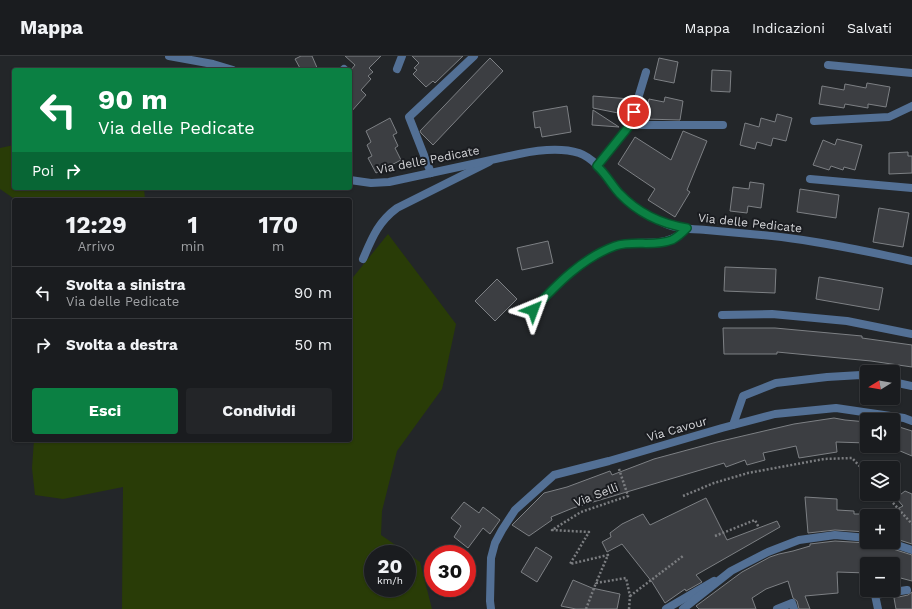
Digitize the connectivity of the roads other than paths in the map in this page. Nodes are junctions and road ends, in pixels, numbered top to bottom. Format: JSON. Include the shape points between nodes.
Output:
{"nodes":[{"id":1,"x":169,"y":56,"type":"edge"},
{"id":2,"x":402,"y":56,"type":"edge"},
{"id":3,"x":474,"y":56,"type":"edge"},
{"id":4,"x":828,"y":65,"type":"dead end"},
{"id":5,"x":226,"y":68,"type":"edge"},
{"id":6,"x":397,"y":69,"type":"dead end"},
{"id":7,"x":646,"y":72,"type":"dead end"},
{"id":8,"x":912,"y":73,"type":"edge"},
{"id":9,"x":912,"y":106,"type":"edge"},
{"id":10,"x":814,"y":121,"type":"dead end"},
{"id":11,"x":630,"y":125,"type":"junction"},
{"id":12,"x":723,"y":125,"type":"dead end"},
{"id":13,"x":497,"y":158,"type":"junction"},
{"id":14,"x":597,"y":166,"type":"junction"},
{"id":15,"x":430,"y":173,"type":"junction"},
{"id":16,"x":810,"y":179,"type":"dead end"},
{"id":17,"x":352,"y":180,"type":"edge"},
{"id":18,"x":912,"y":188,"type":"edge"},
{"id":19,"x":687,"y":228,"type":"junction"},
{"id":20,"x":363,"y":259,"type":"dead end"},
{"id":21,"x":912,"y":261,"type":"edge"},
{"id":22,"x":533,"y":310,"type":"dead end"},
{"id":23,"x":722,"y":315,"type":"dead end"},
{"id":24,"x":912,"y":334,"type":"edge"},
{"id":25,"x":860,"y":375,"type":"edge"},
{"id":26,"x":900,"y":383,"type":"edge"},
{"id":27,"x":912,"y":386,"type":"edge"},
{"id":28,"x":912,"y":421,"type":"edge"},
{"id":29,"x":734,"y":425,"type":"junction"},
{"id":30,"x":860,"y":537,"type":"edge"},
{"id":31,"x":900,"y":546,"type":"edge"},
{"id":32,"x":912,"y":550,"type":"edge"},
{"id":33,"x":732,"y":571,"type":"junction"},
{"id":34,"x":907,"y":590,"type":"dead end"},
{"id":35,"x":793,"y":606,"type":"edge"},
{"id":36,"x":491,"y":609,"type":"edge"},
{"id":37,"x":666,"y":609,"type":"edge"},
{"id":38,"x":683,"y":609,"type":"edge"},
{"id":39,"x":777,"y":609,"type":"edge"},
{"id":40,"x":878,"y":609,"type":"edge"}],
"edges":[{"from":1,"to":5,"type":"street"},
{"from":2,"to":6,"type":"street"},
{"from":3,"to":15,"type":"street","via":[[409,117]]},
{"from":4,"to":8,"type":"street"},
{"from":7,"to":11,"type":"street"},
{"from":9,"to":10,"type":"street","via":[[889,117]]},
{"from":11,"to":12,"type":"street"},
{"from":11,"to":14,"type":"street"},
{"from":13,"to":14,"type":"street","name":"Via delle Pedicate","via":[[537,151],[563,150],[580,154]]},
{"from":13,"to":15,"type":"street","name":"Via delle Pedicate"},
{"from":13,"to":20,"type":"street","via":[[389,214],[377,229]]},
{"from":14,"to":19,"type":"street","name":"Via delle Pedicate","via":[[618,192],[634,206],[669,225]]},
{"from":15,"to":17,"type":"street","name":"Via delle Pedicate","via":[[382,182]]},
{"from":16,"to":18,"type":"street"},
{"from":19,"to":21,"type":"street","name":"Via delle Pedicate","via":[[773,236],[840,246]]},
{"from":19,"to":22,"type":"street","via":[[678,237],[668,241],[624,244],[596,255],[565,278]]},
{"from":23,"to":24,"type":"street","via":[[772,314],[847,321]]},
{"from":25,"to":29,"type":"street","via":[[776,383],[743,396]]},
{"from":26,"to":27,"type":"street"},
{"from":28,"to":29,"type":"street","name":"Via Cavour","via":[[836,408],[775,414]]},
{"from":29,"to":36,"type":"street","name":"Via Cavour","via":[[554,475],[515,510],[495,543],[492,558]]},
{"from":30,"to":33,"type":"street","via":[[835,535],[799,540],[766,553]]},
{"from":31,"to":32,"type":"street"},
{"from":33,"to":37,"type":"street"},
{"from":33,"to":38,"type":"street"},
{"from":34,"to":40,"type":"street","via":[[875,595]]},
{"from":35,"to":39,"type":"street"}]}
